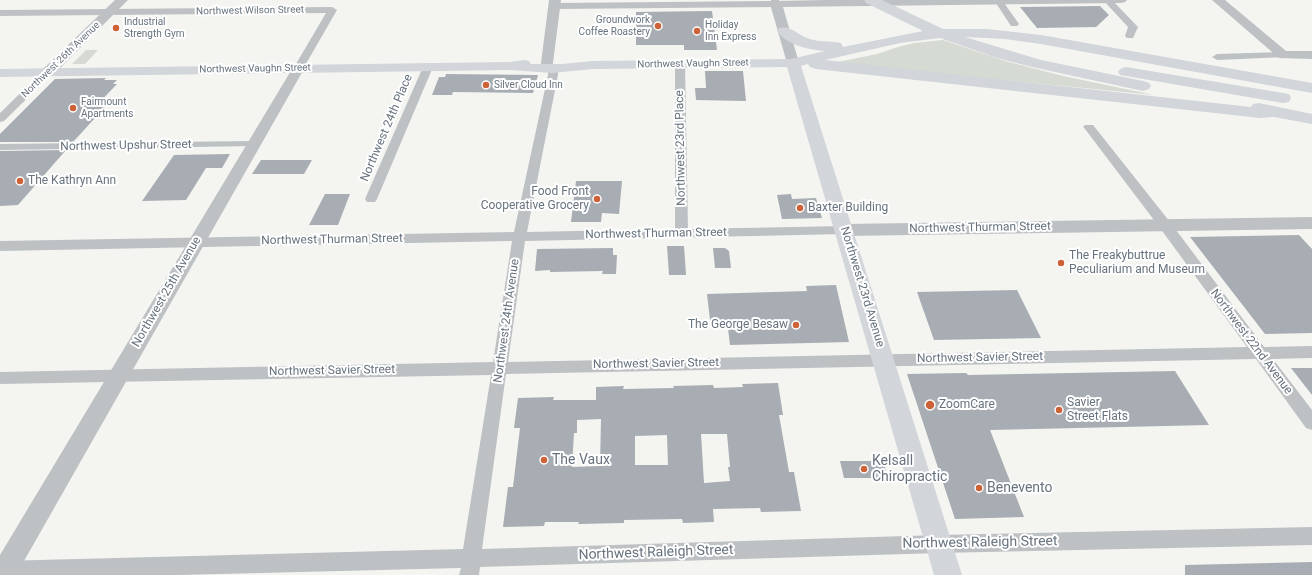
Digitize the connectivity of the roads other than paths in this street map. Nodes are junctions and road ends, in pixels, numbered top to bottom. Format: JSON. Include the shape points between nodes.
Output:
{"nodes":[{"id":1,"x":122,"y":0,"type":"edge"},
{"id":2,"x":870,"y":0,"type":"edge"},
{"id":3,"x":897,"y":0,"type":"edge"},
{"id":4,"x":1107,"y":0,"type":"edge"},
{"id":5,"x":1121,"y":0,"type":"edge"},
{"id":6,"x":1218,"y":0,"type":"edge"},
{"id":7,"x":998,"y":1,"type":"edge"},
{"id":8,"x":776,"y":2,"type":"edge"},
{"id":9,"x":555,"y":3,"type":"edge"},
{"id":10,"x":332,"y":10,"type":"joint"},
{"id":11,"x":109,"y":12,"type":"junction"},
{"id":12,"x":0,"y":13,"type":"edge"},
{"id":13,"x":1014,"y":24,"type":"dead end"},
{"id":14,"x":784,"y":31,"type":"junction"},
{"id":15,"x":1130,"y":36,"type":"dead end"},
{"id":16,"x":893,"y":40,"type":"junction"},
{"id":17,"x":1283,"y":55,"type":"junction"},
{"id":18,"x":1312,"y":55,"type":"edge"},
{"id":19,"x":1217,"y":57,"type":"dead end"},
{"id":20,"x":793,"y":62,"type":"junction"},
{"id":21,"x":680,"y":63,"type":"junction"},
{"id":22,"x":550,"y":65,"type":"junction"},
{"id":23,"x":428,"y":67,"type":"junction"},
{"id":24,"x":298,"y":69,"type":"junction"},
{"id":25,"x":48,"y":72,"type":"junction"},
{"id":26,"x":0,"y":73,"type":"edge"},
{"id":27,"x":799,"y":78,"type":"junction"},
{"id":28,"x":952,"y":79,"type":"junction"},
{"id":29,"x":1312,"y":88,"type":"edge"},
{"id":30,"x":1312,"y":102,"type":"edge"},
{"id":31,"x":1274,"y":112,"type":"junction"},
{"id":32,"x":0,"y":119,"type":"edge"},
{"id":33,"x":1312,"y":119,"type":"edge"},
{"id":34,"x":1089,"y":127,"type":"dead end"},
{"id":35,"x":253,"y":144,"type":"junction"},
{"id":36,"x":0,"y":147,"type":"edge"},
{"id":37,"x":371,"y":199,"type":"dead end"},
{"id":38,"x":1312,"y":223,"type":"edge"},
{"id":39,"x":1165,"y":225,"type":"junction"},
{"id":40,"x":845,"y":230,"type":"junction"},
{"id":41,"x":682,"y":233,"type":"junction"},
{"id":42,"x":519,"y":237,"type":"junction"},
{"id":43,"x":196,"y":243,"type":"junction"},
{"id":44,"x":0,"y":246,"type":"edge"},
{"id":45,"x":1312,"y":352,"type":"edge"},
{"id":46,"x":1260,"y":353,"type":"junction"},
{"id":47,"x":883,"y":360,"type":"junction"},
{"id":48,"x":501,"y":367,"type":"junction"},
{"id":49,"x":118,"y":376,"type":"junction"},
{"id":50,"x":0,"y":378,"type":"edge"},
{"id":51,"x":1312,"y":423,"type":"edge"},
{"id":52,"x":1312,"y":536,"type":"edge"},
{"id":53,"x":939,"y":544,"type":"junction"},
{"id":54,"x":471,"y":567,"type":"edge"},
{"id":55,"x":2,"y":572,"type":"edge"},
{"id":56,"x":948,"y":575,"type":"edge"}],
"edges":[{"from":1,"to":11,"type":"street","name":"Northwest 26th Avenue"},
{"from":2,"to":31,"type":"highway","via":[[939,32],[1010,57],[1078,74]]},
{"from":3,"to":30,"type":"highway","via":[[978,35],[1062,59],[1151,77]]},
{"from":4,"to":5,"type":"street"},
{"from":4,"to":7,"type":"street"},
{"from":4,"to":15,"type":"street","via":[[1133,27]]},
{"from":6,"to":17,"type":"street"},
{"from":7,"to":8,"type":"street"},
{"from":7,"to":13,"type":"street"},
{"from":8,"to":9,"type":"street"},
{"from":8,"to":14,"type":"street","name":"Northwest 23rd Avenue"},
{"from":9,"to":22,"type":"street","name":"Northwest 24th Avenue"},
{"from":10,"to":11,"type":"street","name":"Northwest Wilson Street"},
{"from":10,"to":24,"type":"street","name":"Northwest 25th Avenue"},
{"from":11,"to":12,"type":"street","name":"Northwest Wilson Street"},
{"from":11,"to":25,"type":"street","name":"Northwest 26th Avenue"},
{"from":14,"to":16,"type":"highway","via":[[799,41],[828,47]]},
{"from":14,"to":20,"type":"street","name":"Northwest 23rd Avenue"},
{"from":16,"to":20,"type":"highway"},
{"from":16,"to":29,"type":"highway","via":[[916,35],[966,33],[1030,37]]},
{"from":17,"to":18,"type":"street"},
{"from":17,"to":19,"type":"street"},
{"from":20,"to":21,"type":"main road","name":"Northwest Vaughn Street"},
{"from":20,"to":27,"type":"main road","name":"Northwest 23rd Avenue"},
{"from":20,"to":28,"type":"highway"},
{"from":21,"to":22,"type":"main road","name":"Northwest Vaughn Street","via":[[593,65],[574,68]]},
{"from":21,"to":41,"type":"street","name":"Northwest 23rd Place"},
{"from":22,"to":23,"type":"main road","name":"Northwest Vaughn Street","via":[[527,68]]},
{"from":22,"to":42,"type":"street","name":"Northwest 24th Avenue","via":[[553,75]]},
{"from":23,"to":24,"type":"main road","name":"Northwest Vaughn Street"},
{"from":23,"to":37,"type":"street","name":"Northwest 24th Place"},
{"from":24,"to":25,"type":"main road","name":"Northwest Vaughn Street"},
{"from":24,"to":35,"type":"street","name":"Northwest 25th Avenue"},
{"from":25,"to":26,"type":"main road","name":"Northwest Vaughn Street"},
{"from":25,"to":32,"type":"street","name":"Northwest 26th Avenue"},
{"from":27,"to":28,"type":"highway","via":[[814,70],[829,70]]},
{"from":27,"to":40,"type":"main road","name":"Northwest 23rd Avenue"},
{"from":28,"to":31,"type":"highway","via":[[1260,113]]},
{"from":31,"to":33,"type":"highway"},
{"from":34,"to":39,"type":"street","name":"Northwest 22nd Avenue"},
{"from":35,"to":36,"type":"street","name":"Northwest Upshur Street"},
{"from":35,"to":43,"type":"street","name":"Northwest 25th Avenue"},
{"from":38,"to":39,"type":"street","name":"Northwest Thurman Street"},
{"from":39,"to":40,"type":"street","name":"Northwest Thurman Street"},
{"from":39,"to":46,"type":"street","name":"Northwest 22nd Avenue"},
{"from":40,"to":41,"type":"street","name":"Northwest Thurman Street"},
{"from":40,"to":47,"type":"main road","name":"Northwest 23rd Avenue"},
{"from":41,"to":42,"type":"street","name":"Northwest Thurman Street"},
{"from":42,"to":43,"type":"street","name":"Northwest Thurman Street"},
{"from":42,"to":48,"type":"street","name":"Northwest 24th Avenue"},
{"from":43,"to":44,"type":"street","name":"Northwest Thurman Street"},
{"from":43,"to":49,"type":"street","name":"Northwest 25th Avenue"},
{"from":45,"to":46,"type":"street","name":"Northwest Savier Street"},
{"from":46,"to":47,"type":"street","name":"Northwest Savier Street"},
{"from":46,"to":51,"type":"street","name":"Northwest 22nd Avenue"},
{"from":47,"to":48,"type":"street","name":"Northwest Savier Street"},
{"from":47,"to":53,"type":"main road","name":"Northwest 23rd Avenue"},
{"from":48,"to":49,"type":"street","name":"Northwest Savier Street"},
{"from":48,"to":54,"type":"street","name":"Northwest 24th Avenue"},
{"from":49,"to":50,"type":"street","name":"Northwest Savier Street"},
{"from":49,"to":55,"type":"street","name":"Northwest 25th Avenue"},
{"from":52,"to":53,"type":"street","name":"Northwest Raleigh Street"},
{"from":53,"to":54,"type":"street","name":"Northwest Raleigh Street"},
{"from":53,"to":56,"type":"main road","name":"Northwest 23rd Avenue"},
{"from":54,"to":55,"type":"street","name":"Northwest Raleigh Street"}]}
